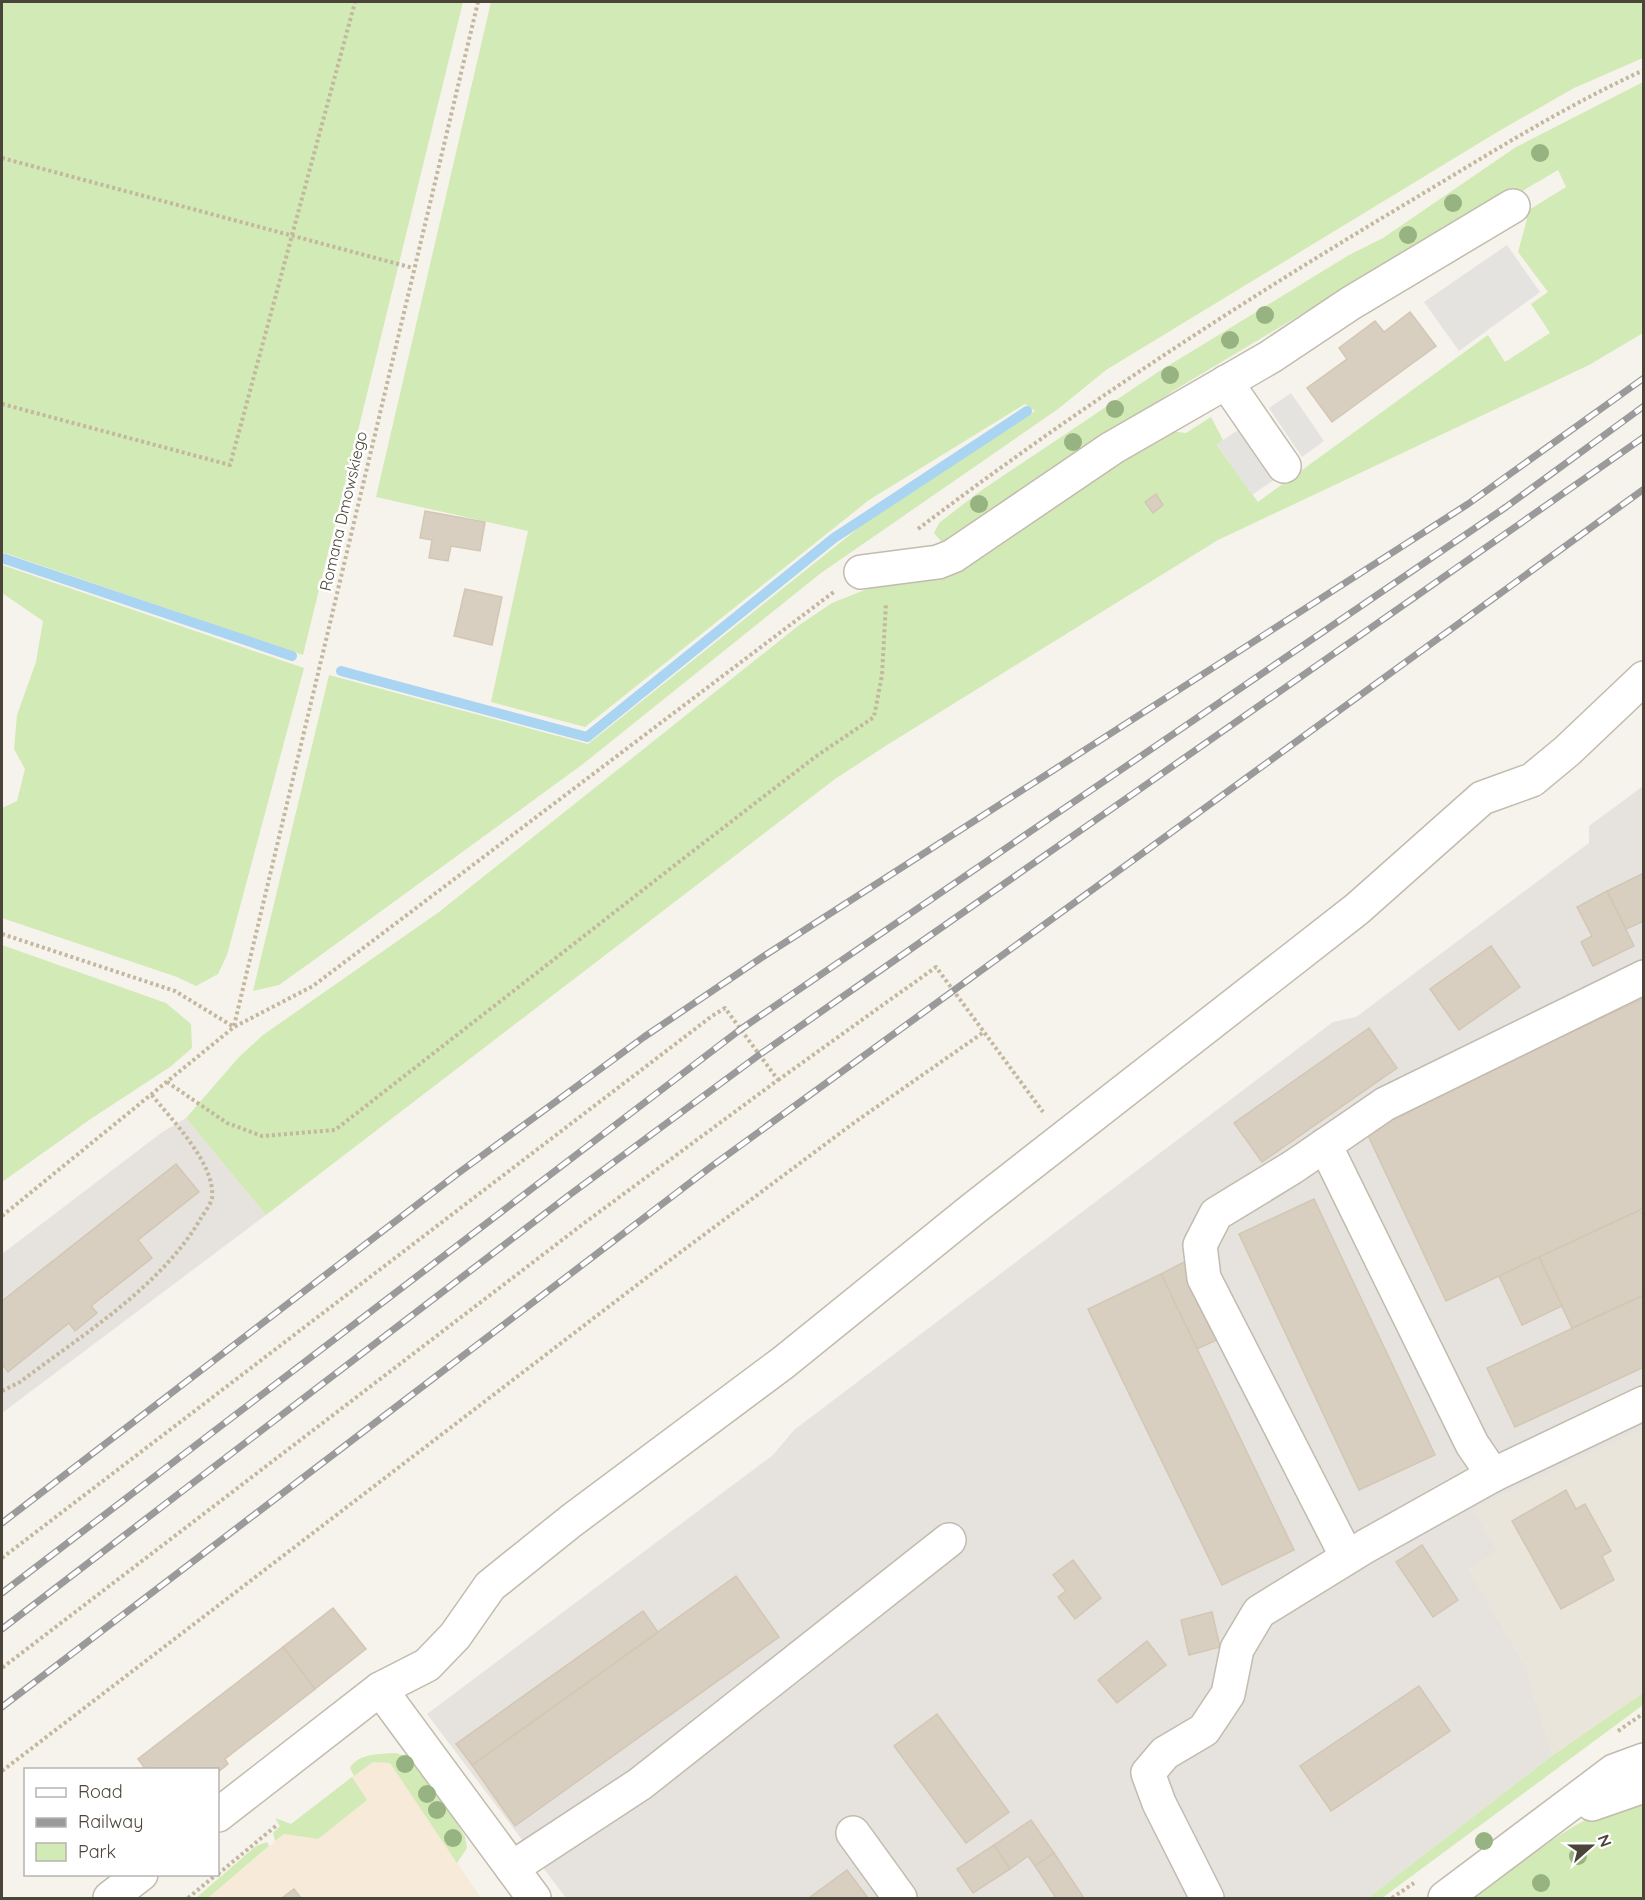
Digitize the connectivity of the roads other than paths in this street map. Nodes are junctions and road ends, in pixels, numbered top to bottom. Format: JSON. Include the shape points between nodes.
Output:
{"nodes":[{"id":1,"x":1513,"y":206,"type":"dead end"},
{"id":2,"x":1227,"y":382,"type":"junction"},
{"id":3,"x":1284,"y":466,"type":"dead end"},
{"id":4,"x":874,"y":570,"type":"road end"},
{"id":5,"x":1644,"y":678,"type":"edge"},
{"id":6,"x":1644,"y":977,"type":"edge"},
{"id":7,"x":1325,"y":1145,"type":"junction"},
{"id":8,"x":1644,"y":1403,"type":"edge"},
{"id":9,"x":1493,"y":1474,"type":"junction"},
{"id":10,"x":949,"y":1540,"type":"dead end"},
{"id":11,"x":1347,"y":1557,"type":"junction"},
{"id":12,"x":380,"y":1689,"type":"junction"},
{"id":13,"x":1644,"y":1760,"type":"edge"},
{"id":14,"x":1644,"y":1786,"type":"edge"},
{"id":15,"x":219,"y":1814,"type":"edge"},
{"id":16,"x":1542,"y":1828,"type":"junction"},
{"id":17,"x":853,"y":1833,"type":"dead end"},
{"id":18,"x":512,"y":1868,"type":"junction"},
{"id":19,"x":140,"y":1876,"type":"edge"},
{"id":20,"x":110,"y":1899,"type":"edge"},
{"id":21,"x":534,"y":1899,"type":"edge"},
{"id":22,"x":900,"y":1899,"type":"edge"},
{"id":23,"x":1207,"y":1899,"type":"edge"},
{"id":24,"x":1445,"y":1899,"type":"edge"}],
"edges":[{"from":1,"to":2,"type":"street"},
{"from":2,"to":3,"type":"street"},
{"from":2,"to":4,"type":"street","via":[[1112,448],[953,556],[938,562]]},
{"from":5,"to":12,"type":"street","via":[[1532,780],[1482,798],[1356,909],[784,1362],[571,1521],[490,1586],[455,1636],[427,1665]]},
{"from":6,"to":7,"type":"street","via":[[1384,1104]]},
{"from":7,"to":9,"type":"street","via":[[1472,1444]]},
{"from":7,"to":11,"type":"street","via":[[1216,1214],[1200,1245],[1204,1278]]},
{"from":8,"to":9,"type":"street"},
{"from":9,"to":11,"type":"street"},
{"from":10,"to":18,"type":"street","via":[[640,1784]]},
{"from":11,"to":23,"type":"street","via":[[1259,1612],[1237,1649],[1228,1694],[1204,1730],[1165,1753],[1148,1773]]},
{"from":12,"to":15,"type":"street"},
{"from":12,"to":18,"type":"street"},
{"from":13,"to":16,"type":"street","via":[[1614,1771]]},
{"from":14,"to":16,"type":"street","via":[[1594,1803]]},
{"from":16,"to":24,"type":"street"},
{"from":17,"to":22,"type":"street"},
{"from":18,"to":21,"type":"street"},
{"from":19,"to":20,"type":"street"}]}
